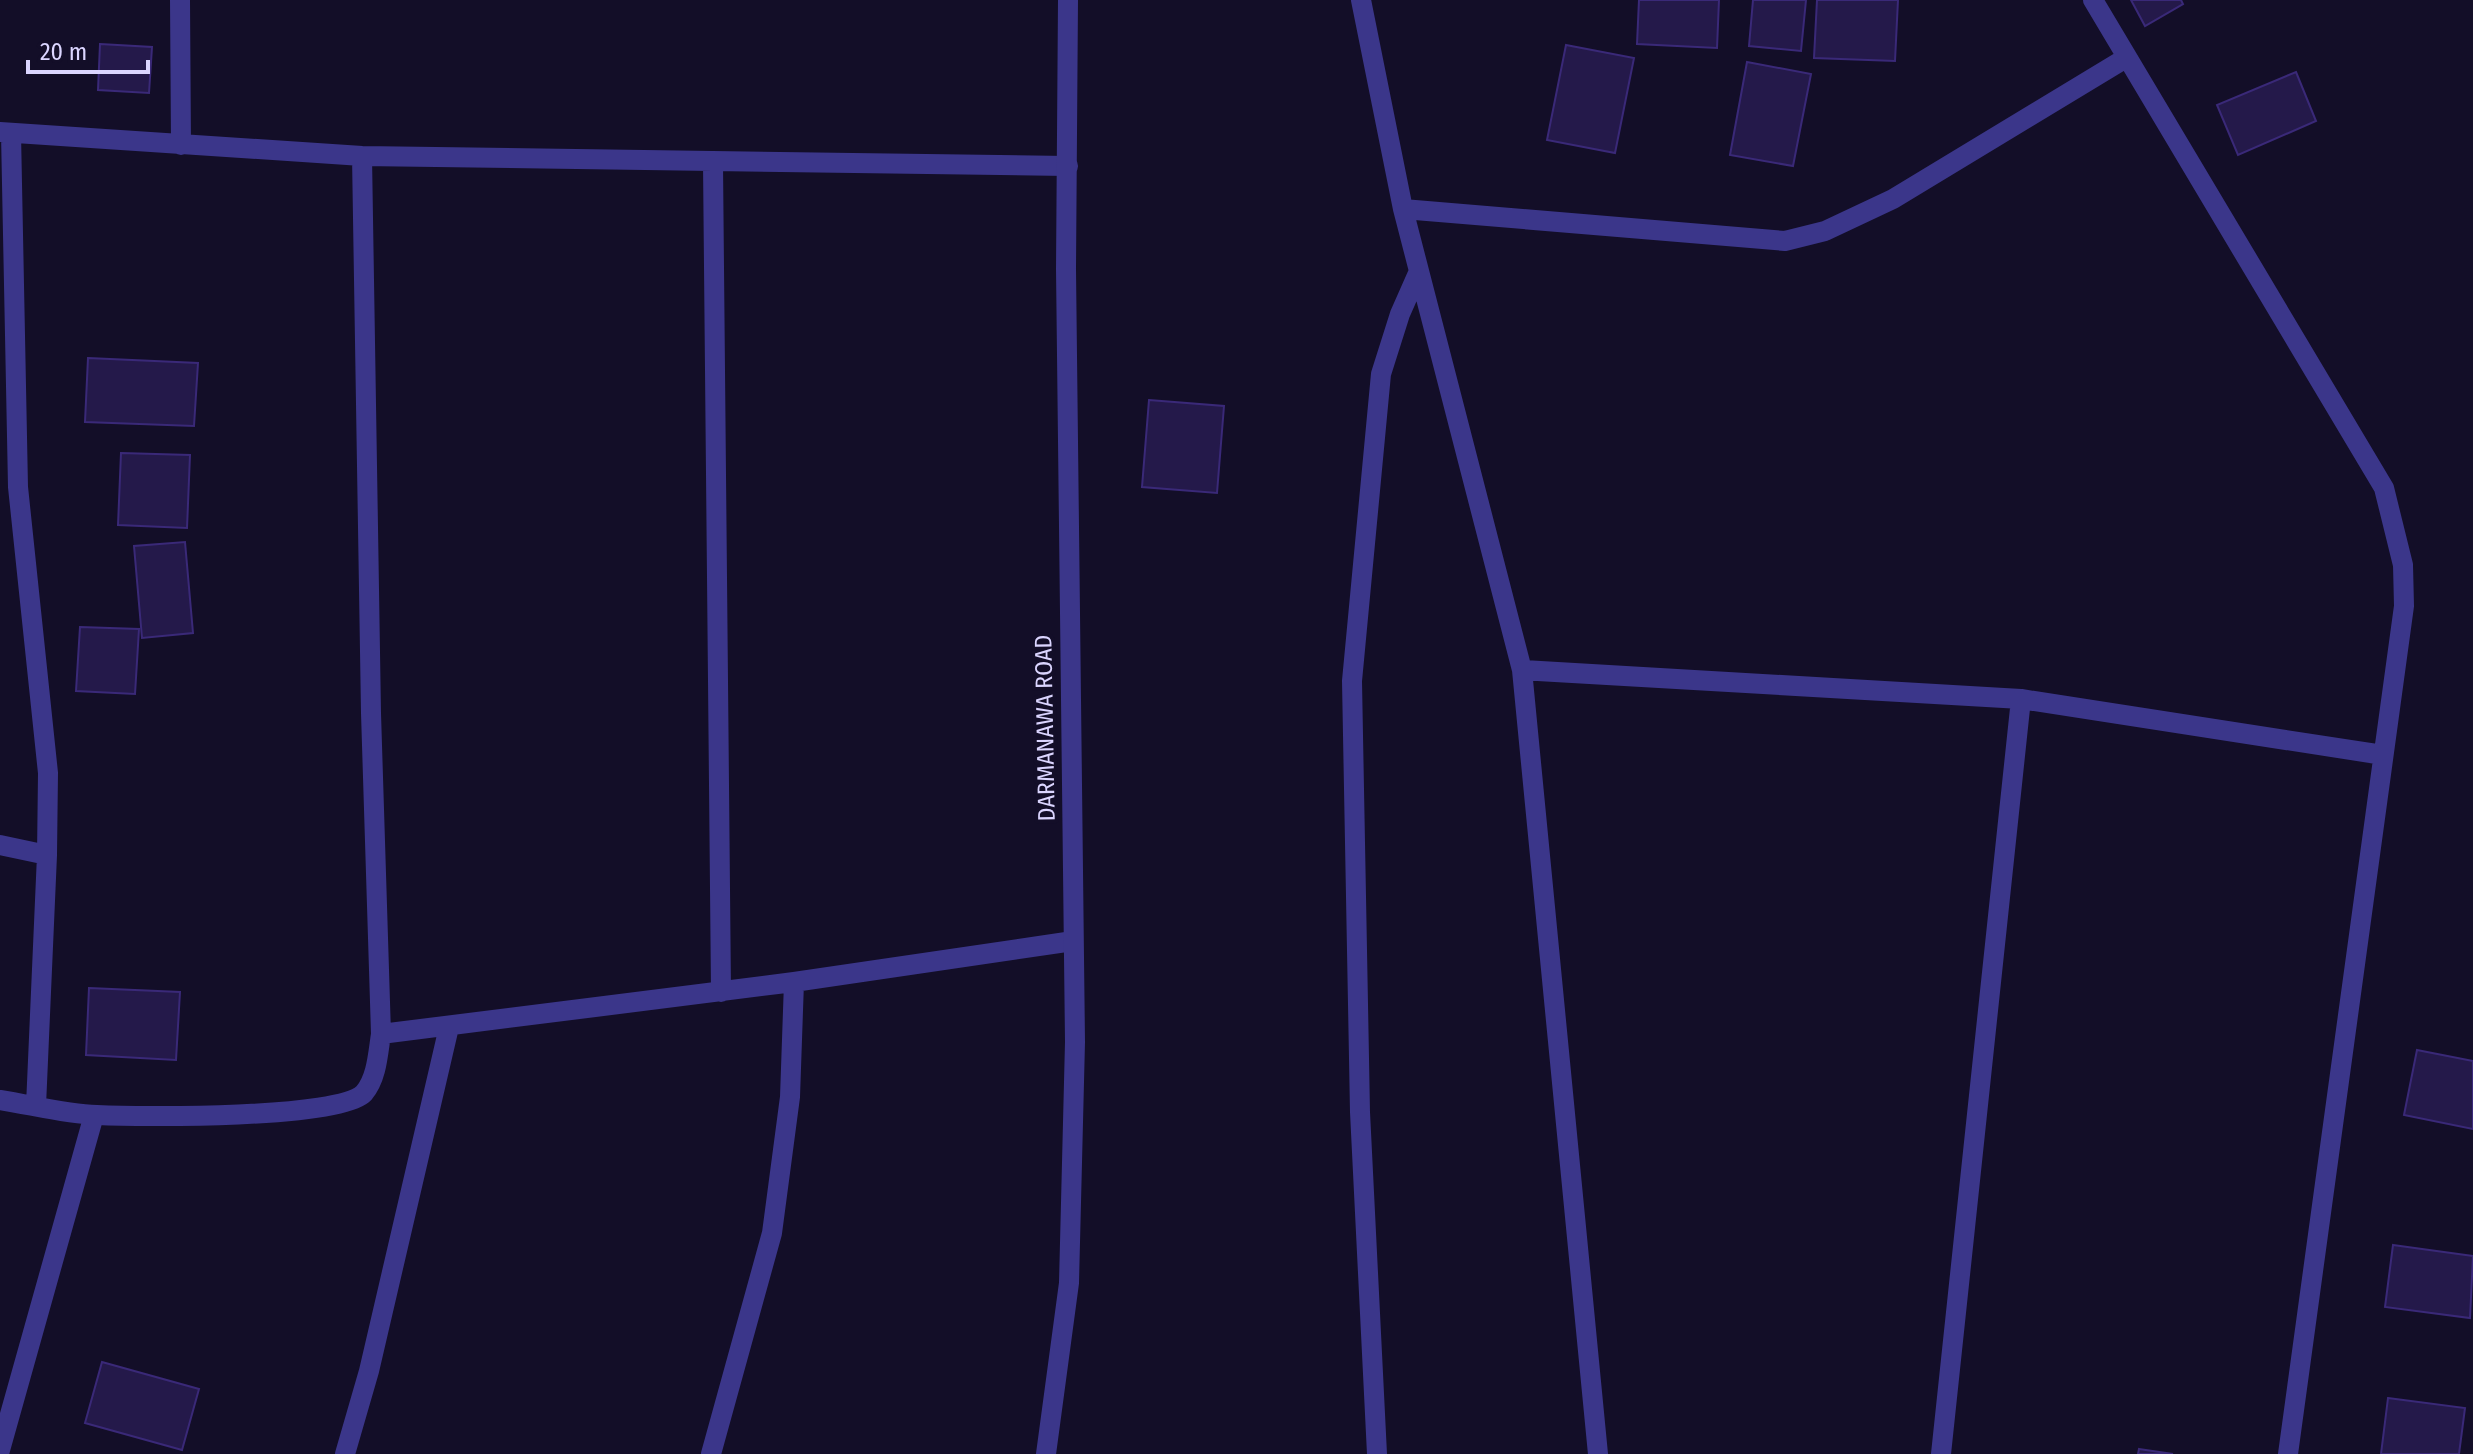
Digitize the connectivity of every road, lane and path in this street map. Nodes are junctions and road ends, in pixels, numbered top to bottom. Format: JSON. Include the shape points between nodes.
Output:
{"nodes":[{"id":1,"x":180,"y":0,"type":"edge"},
{"id":2,"x":1068,"y":0,"type":"edge"},
{"id":3,"x":1361,"y":0,"type":"edge"},
{"id":4,"x":2093,"y":0,"type":"edge"},
{"id":5,"x":2126,"y":58,"type":"junction"},
{"id":6,"x":6,"y":132,"type":"edge"},
{"id":7,"x":181,"y":145,"type":"junction"},
{"id":8,"x":362,"y":156,"type":"junction"},
{"id":9,"x":713,"y":163,"type":"junction"},
{"id":10,"x":1068,"y":166,"type":"junction"},
{"id":11,"x":1403,"y":209,"type":"junction"},
{"id":12,"x":1419,"y":271,"type":"junction"},
{"id":13,"x":9,"y":484,"type":"edge"},
{"id":14,"x":1522,"y":670,"type":"junction"},
{"id":15,"x":2021,"y":699,"type":"junction"},
{"id":16,"x":2383,"y":755,"type":"junction"},
{"id":17,"x":0,"y":845,"type":"edge"},
{"id":18,"x":47,"y":855,"type":"junction"},
{"id":19,"x":1073,"y":941,"type":"junction"},
{"id":20,"x":794,"y":982,"type":"junction"},
{"id":21,"x":721,"y":992,"type":"junction"},
{"id":22,"x":449,"y":1027,"type":"junction"},
{"id":23,"x":381,"y":1034,"type":"junction"},
{"id":24,"x":0,"y":1100,"type":"edge"},
{"id":25,"x":36,"y":1106,"type":"junction"},
{"id":26,"x":94,"y":1115,"type":"junction"},
{"id":27,"x":0,"y":1450,"type":"edge"},
{"id":28,"x":345,"y":1454,"type":"edge"},
{"id":29,"x":711,"y":1454,"type":"edge"},
{"id":30,"x":1046,"y":1454,"type":"edge"},
{"id":31,"x":1377,"y":1454,"type":"edge"},
{"id":32,"x":1598,"y":1454,"type":"edge"},
{"id":33,"x":1941,"y":1454,"type":"edge"},
{"id":34,"x":2288,"y":1454,"type":"edge"}],
"edges":[{"from":1,"to":7,"type":"street"},
{"from":2,"to":10,"type":"street","name":"DARMANAWA ROAD"},
{"from":3,"to":11,"type":"street"},
{"from":4,"to":5,"type":"street"},
{"from":5,"to":11,"type":"street","via":[[1893,199],[1825,231],[1785,241]]},
{"from":5,"to":16,"type":"street","via":[[2384,488],[2403,565],[2404,606]]},
{"from":6,"to":7,"type":"street"},
{"from":6,"to":13,"type":"street"},
{"from":7,"to":8,"type":"street"},
{"from":8,"to":9,"type":"street"},
{"from":8,"to":23,"type":"street"},
{"from":9,"to":10,"type":"street"},
{"from":9,"to":21,"type":"street"},
{"from":10,"to":19,"type":"street","name":"DARMANAWA ROAD"},
{"from":11,"to":12,"type":"street"},
{"from":12,"to":14,"type":"street"},
{"from":12,"to":31,"type":"street","via":[[1381,374],[1352,681],[1360,1112]]},
{"from":13,"to":18,"type":"street","via":[[48,773]]},
{"from":14,"to":15,"type":"street"},
{"from":14,"to":32,"type":"street"},
{"from":15,"to":16,"type":"street"},
{"from":15,"to":33,"type":"street"},
{"from":16,"to":34,"type":"street"},
{"from":17,"to":18,"type":"street"},
{"from":18,"to":25,"type":"street"},
{"from":19,"to":20,"type":"street"},
{"from":19,"to":30,"type":"street","name":"DARMANAWA ROAD","via":[[1069,1283]]},
{"from":20,"to":21,"type":"street"},
{"from":20,"to":29,"type":"street","via":[[790,1097],[772,1233]]},
{"from":21,"to":22,"type":"street"},
{"from":22,"to":23,"type":"street"},
{"from":22,"to":28,"type":"street"},
{"from":23,"to":26,"type":"street","via":[[375,1070],[364,1094],[341,1105],[232,1116]]},
{"from":24,"to":25,"type":"street"},
{"from":25,"to":26,"type":"street"},
{"from":26,"to":27,"type":"street"}]}
